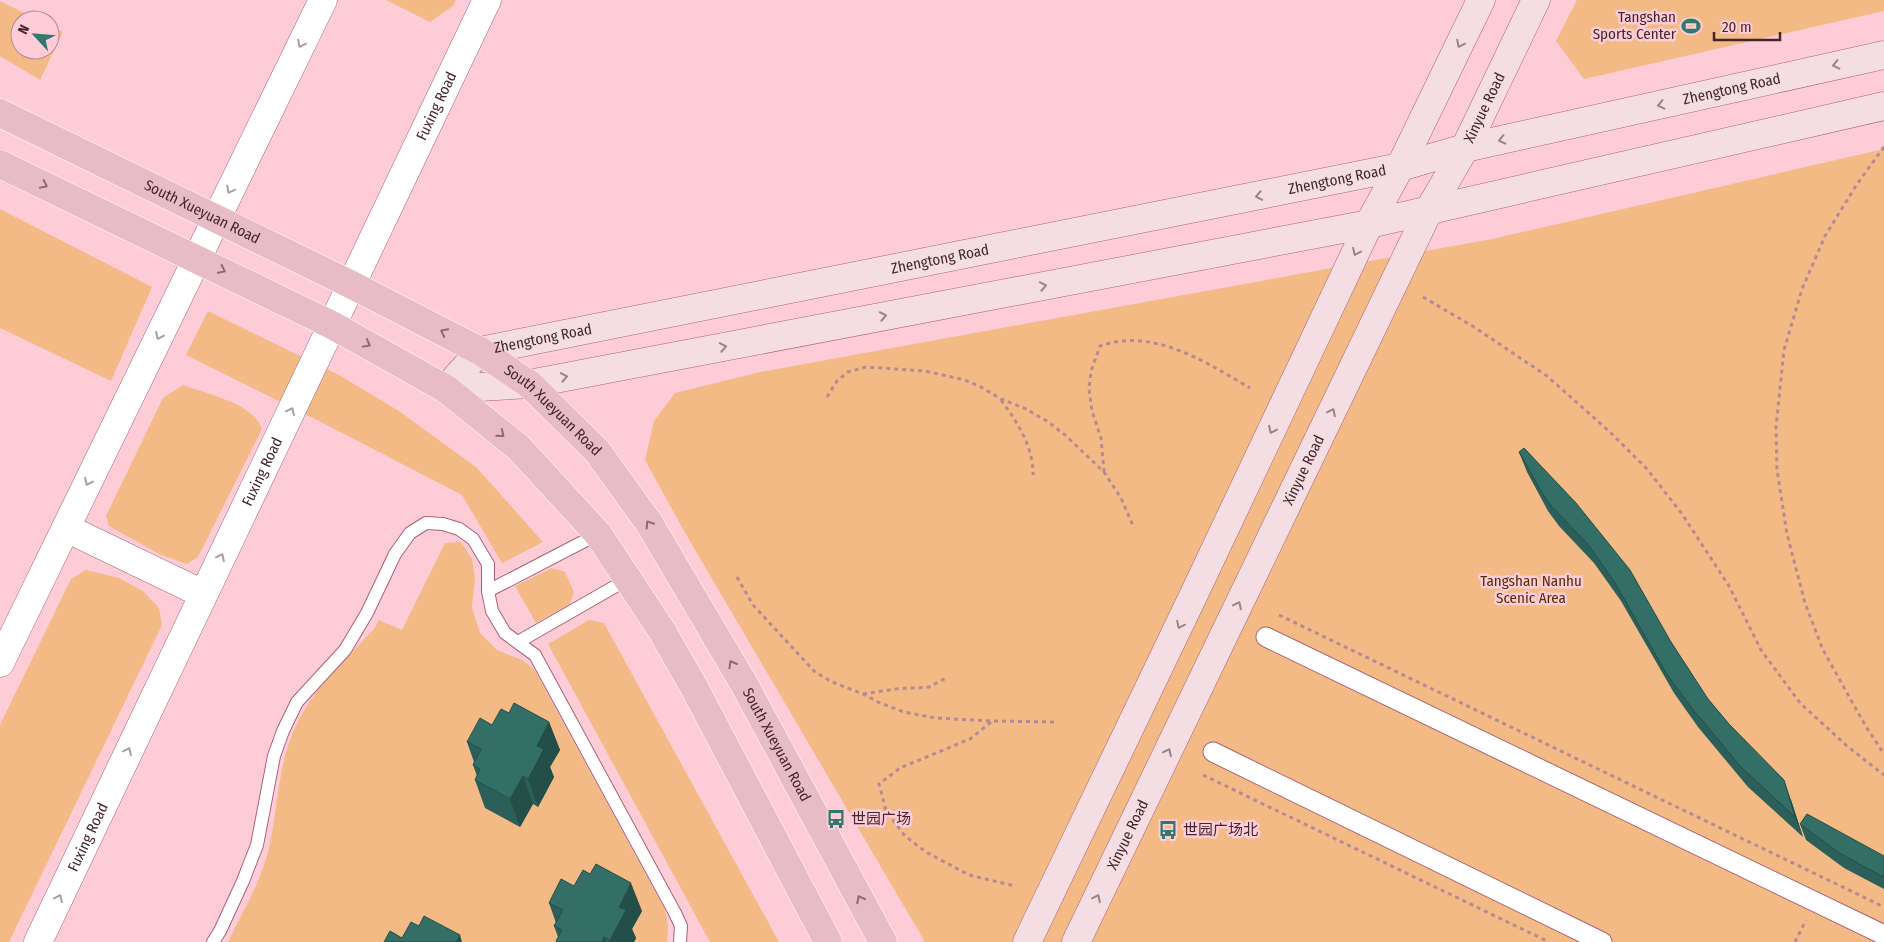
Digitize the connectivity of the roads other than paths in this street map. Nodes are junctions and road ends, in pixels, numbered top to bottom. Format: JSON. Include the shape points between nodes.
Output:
{"nodes":[{"id":1,"x":323,"y":0,"type":"edge"},
{"id":2,"x":487,"y":0,"type":"edge"},
{"id":3,"x":1481,"y":0,"type":"edge"},
{"id":4,"x":1536,"y":0,"type":"edge"},
{"id":5,"x":1884,"y":55,"type":"edge"},
{"id":6,"x":1884,"y":106,"type":"edge"},
{"id":7,"x":0,"y":113,"type":"edge"},
{"id":8,"x":1465,"y":148,"type":"junction"},
{"id":9,"x":0,"y":164,"type":"edge"},
{"id":10,"x":1400,"y":167,"type":"junction"},
{"id":11,"x":1429,"y":210,"type":"junction"},
{"id":12,"x":216,"y":220,"type":"junction"},
{"id":13,"x":1369,"y":224,"type":"junction"},
{"id":14,"x":197,"y":258,"type":"junction"},
{"id":15,"x":352,"y":284,"type":"junction"},
{"id":16,"x":332,"y":325,"type":"junction"},
{"id":17,"x":480,"y":351,"type":"junction"},
{"id":18,"x":529,"y":384,"type":"junction"},
{"id":19,"x":446,"y":389,"type":"junction"},
{"id":20,"x":66,"y":528,"type":"junction"},
{"id":21,"x":598,"y":534,"type":"junction"},
{"id":22,"x":628,"y":580,"type":"junction"},
{"id":23,"x":488,"y":591,"type":"junction"},
{"id":24,"x":203,"y":594,"type":"junction"},
{"id":25,"x":1266,"y":637,"type":"dead end"},
{"id":26,"x":518,"y":642,"type":"junction"},
{"id":27,"x":0,"y":664,"type":"edge"},
{"id":28,"x":1213,"y":752,"type":"dead end"},
{"id":29,"x":1884,"y":935,"type":"edge"},
{"id":30,"x":38,"y":942,"type":"edge"},
{"id":31,"x":213,"y":942,"type":"edge"},
{"id":32,"x":680,"y":942,"type":"edge"},
{"id":33,"x":828,"y":942,"type":"edge"},
{"id":34,"x":883,"y":942,"type":"edge"},
{"id":35,"x":1027,"y":942,"type":"edge"},
{"id":36,"x":1076,"y":942,"type":"edge"},
{"id":37,"x":1602,"y":942,"type":"edge"}],
"edges":[{"from":1,"to":12,"type":"street","one_way":true},
{"from":2,"to":15,"type":"street","name":"Fuxing Road"},
{"from":3,"to":10,"type":"main road","one_way":true},
{"from":4,"to":8,"type":"main road","name":"Xinyue Road"},
{"from":5,"to":8,"type":"main road","name":"Zhengtong Road","one_way":true},
{"from":6,"to":11,"type":"main road"},
{"from":7,"to":12,"type":"main road","name":"South Xueyuan Road"},
{"from":8,"to":10,"type":"main road","name":"Zhengtong Road"},
{"from":8,"to":11,"type":"main road","name":"Xinyue Road"},
{"from":9,"to":14,"type":"main road","one_way":true},
{"from":10,"to":13,"type":"main road"},
{"from":10,"to":17,"type":"main road","name":"Zhengtong Road","one_way":true},
{"from":11,"to":13,"type":"main road"},
{"from":36,"to":11,"type":"main road","name":"Xinyue Road","one_way":true},
{"from":12,"to":14,"type":"street"},
{"from":12,"to":15,"type":"main road","name":"South Xueyuan Road"},
{"from":18,"to":13,"type":"main road","one_way":true},
{"from":13,"to":35,"type":"main road","one_way":true},
{"from":14,"to":16,"type":"main road","one_way":true},
{"from":14,"to":20,"type":"street","one_way":true},
{"from":15,"to":16,"type":"street","name":"Fuxing Road"},
{"from":17,"to":15,"type":"main road","name":"South Xueyuan Road","one_way":true},
{"from":16,"to":19,"type":"main road","one_way":true},
{"from":24,"to":16,"type":"street","name":"Fuxing Road","one_way":true},
{"from":17,"to":18,"type":"main road","name":"South Xueyuan Road"},
{"from":17,"to":19,"type":"main road","name":"Zhengtong Road"},
{"from":18,"to":19,"type":"main road"},
{"from":34,"to":18,"type":"main road","name":"South Xueyuan Road","one_way":true,"via":[[744,684],[649,523],[597,451]]},
{"from":19,"to":21,"type":"main road","one_way":true,"via":[[519,448]]},
{"from":20,"to":24,"type":"street"},
{"from":20,"to":27,"type":"street"},
{"from":21,"to":22,"type":"main road"},
{"from":21,"to":23,"type":"lane"},
{"from":22,"to":26,"type":"lane"},
{"from":22,"to":33,"type":"main road","via":[[695,689]]},
{"from":23,"to":26,"type":"lane","via":[[492,611],[504,633]]},
{"from":23,"to":31,"type":"lane","via":[[488,564],[473,539],[459,529],[442,524],[426,523],[410,533],[345,650],[297,702],[283,731],[274,756],[256,845],[243,881]]},
{"from":30,"to":24,"type":"street","name":"Fuxing Road","one_way":true},
{"from":25,"to":29,"type":"street"},
{"from":26,"to":32,"type":"lane","via":[[535,655],[675,912],[681,926]]},
{"from":28,"to":37,"type":"street"}]}
